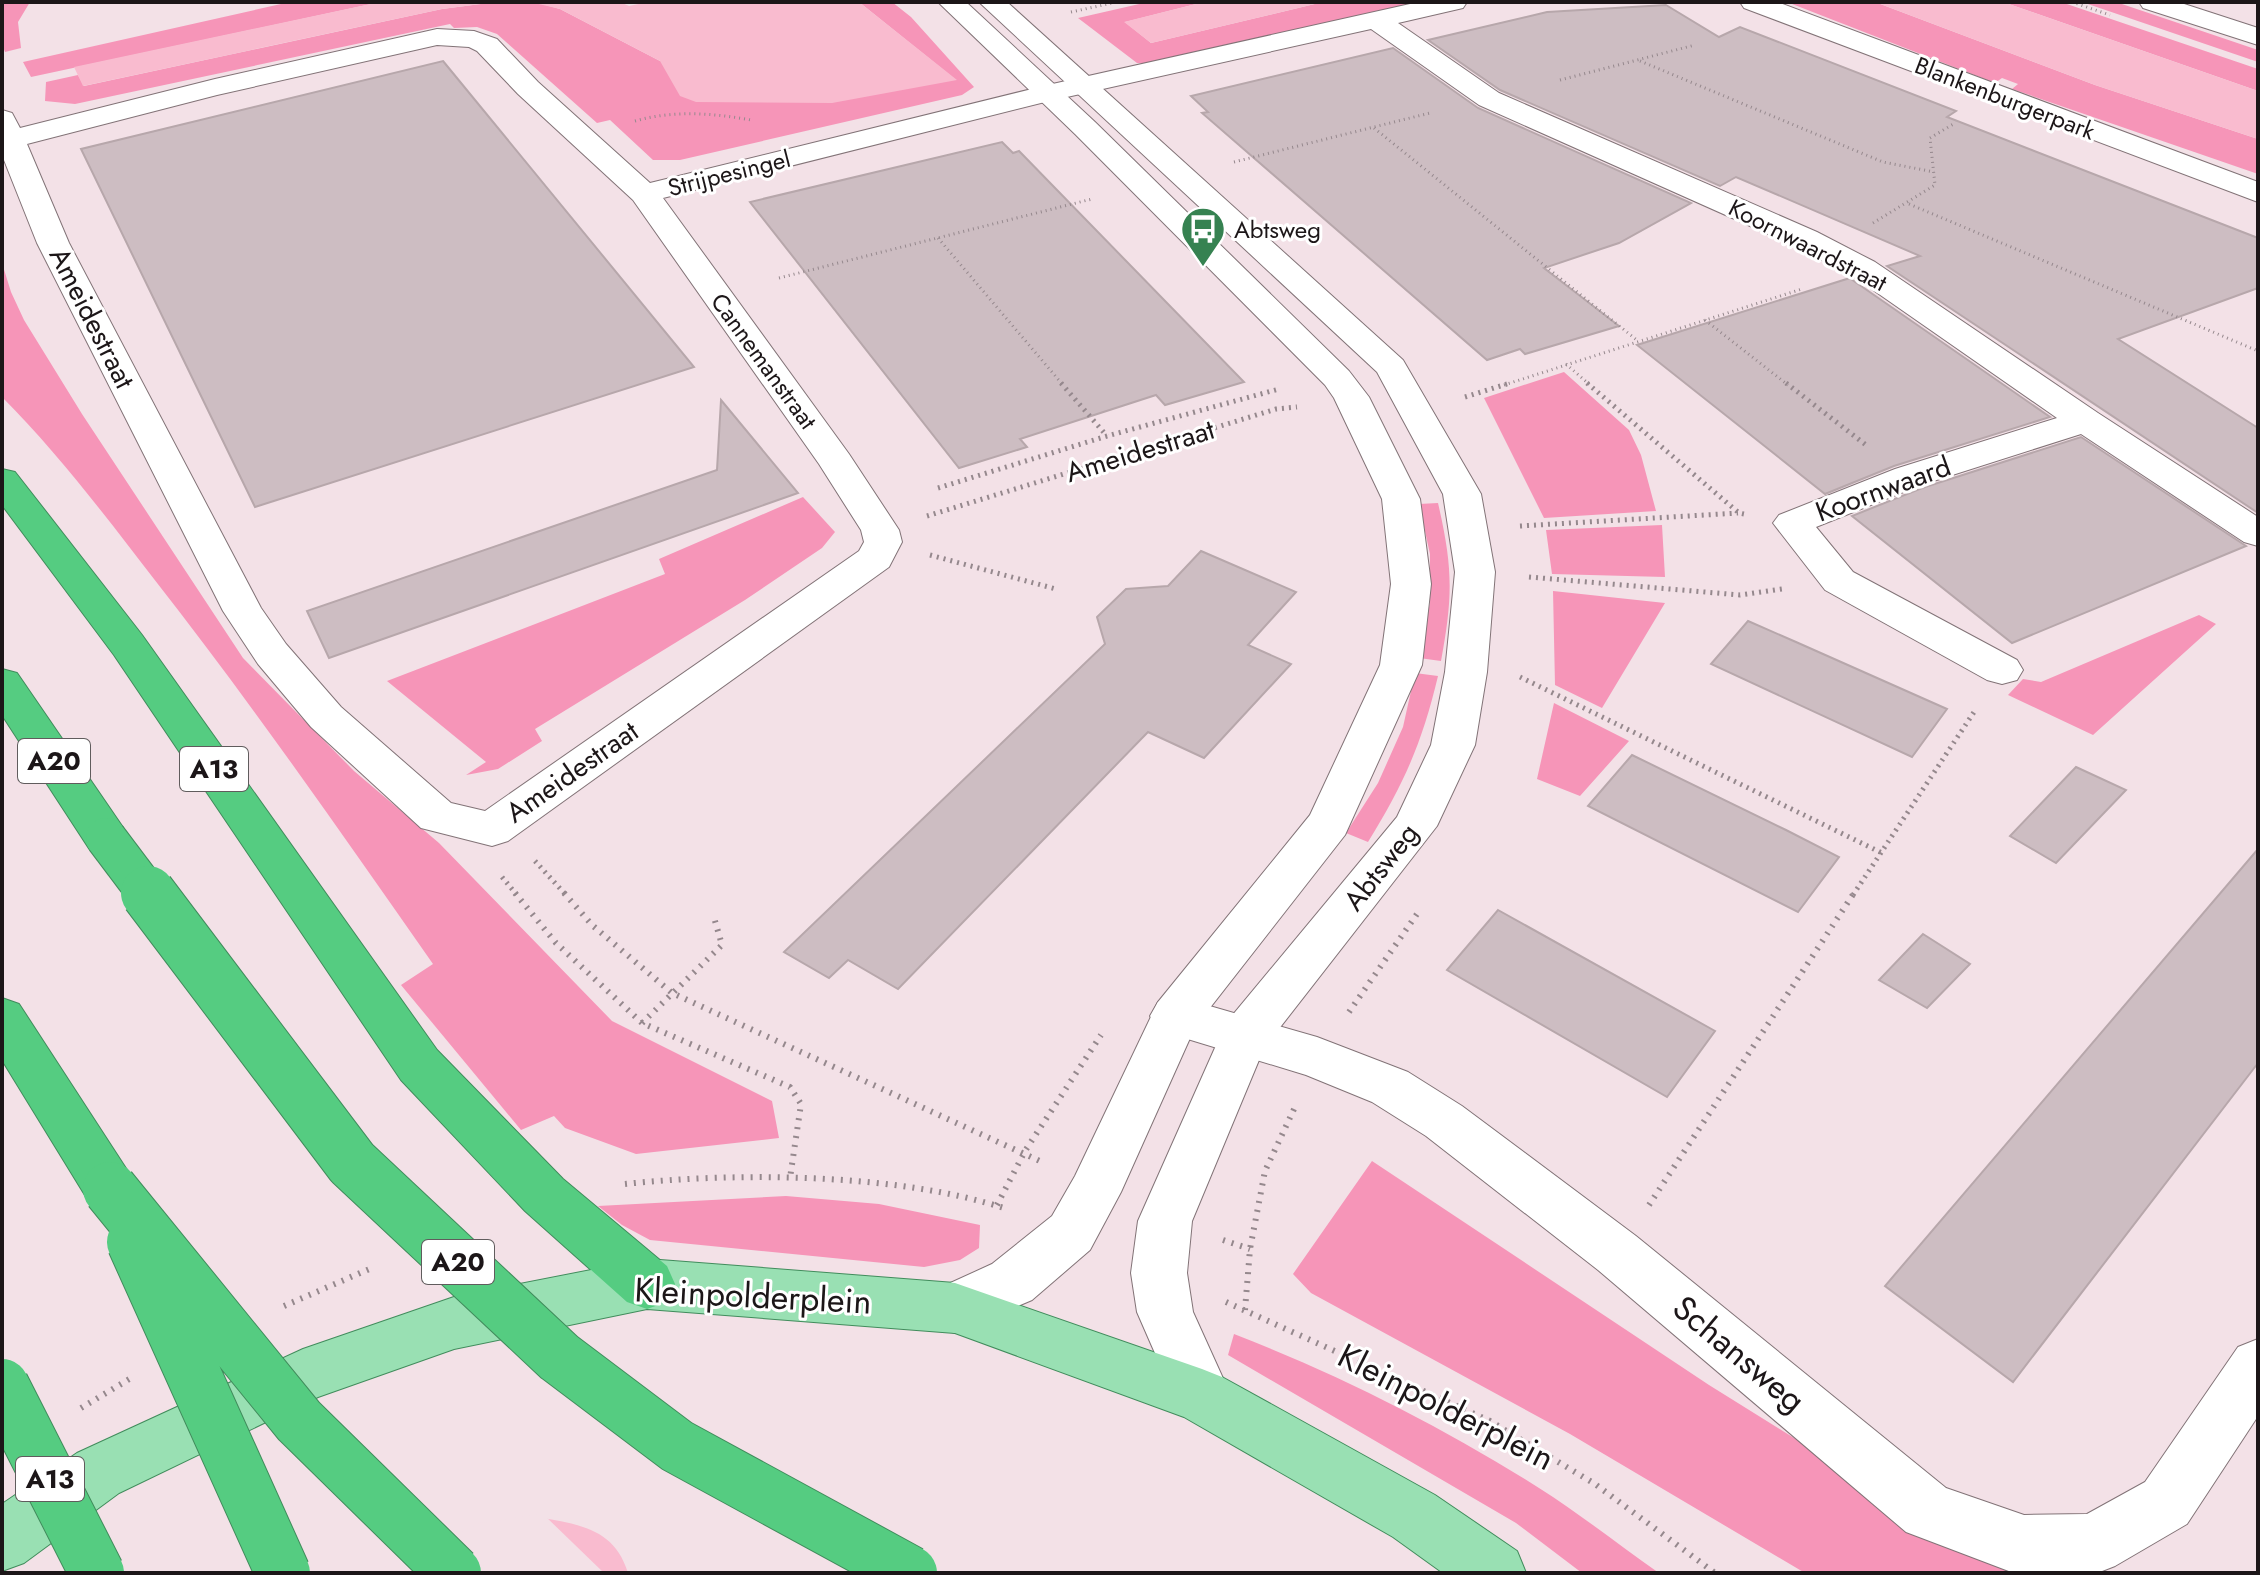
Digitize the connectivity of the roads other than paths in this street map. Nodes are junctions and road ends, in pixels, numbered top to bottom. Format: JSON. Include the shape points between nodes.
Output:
{"nodes":[{"id":1,"x":951,"y":2,"type":"edge"},
{"id":2,"x":992,"y":2,"type":"edge"},
{"id":3,"x":1454,"y":2,"type":"edge"},
{"id":4,"x":1753,"y":2,"type":"edge"},
{"id":5,"x":2152,"y":2,"type":"edge"},
{"id":6,"x":1378,"y":21,"type":"junction"},
{"id":7,"x":2258,"y":37,"type":"edge"},
{"id":8,"x":1065,"y":90,"type":"junction"},
{"id":9,"x":6,"y":129,"type":"edge"},
{"id":10,"x":2258,"y":193,"type":"edge"},
{"id":11,"x":644,"y":194,"type":"junction"},
{"id":12,"x":2085,"y":421,"type":"junction"},
{"id":13,"x":2,"y":480,"type":"edge"},
{"id":14,"x":2258,"y":534,"type":"edge"},
{"id":15,"x":882,"y":536,"type":"joint"},
{"id":16,"x":2002,"y":670,"type":"road end"},
{"id":17,"x":2,"y":683,"type":"edge"},
{"id":18,"x":1175,"y":1016,"type":"junction"},
{"id":19,"x":2,"y":1018,"type":"edge"},
{"id":20,"x":1244,"y":1037,"type":"junction"},
{"id":21,"x":110,"y":1189,"type":"junction"},
{"id":22,"x":647,"y":1284,"type":"junction"},
{"id":23,"x":955,"y":1308,"type":"junction"},
{"id":24,"x":2258,"y":1366,"type":"edge"},
{"id":25,"x":2,"y":1386,"type":"edge"},
{"id":26,"x":1202,"y":1396,"type":"junction"},
{"id":27,"x":2,"y":1541,"type":"edge"},
{"id":28,"x":97,"y":1573,"type":"edge"},
{"id":29,"x":283,"y":1573,"type":"edge"},
{"id":30,"x":454,"y":1573,"type":"edge"},
{"id":31,"x":910,"y":1573,"type":"edge"},
{"id":32,"x":1495,"y":1573,"type":"edge"}],
"edges":[{"from":1,"to":8,"type":"street","name":"Abtsweg"},
{"from":2,"to":8,"type":"street","name":"Abtsweg"},
{"from":3,"to":6,"type":"street","name":"Strijpesingel"},
{"from":4,"to":10,"type":"street","name":"Blankenburgerpark"},
{"from":5,"to":7,"type":"street"},
{"from":6,"to":8,"type":"street","name":"Strijpesingel"},
{"from":6,"to":12,"type":"street","name":"Koornwaardstraat","via":[[1489,99],[1864,269]]},
{"from":8,"to":11,"type":"street","name":"Strijpesingel"},
{"from":8,"to":18,"type":"street","name":"Abtsweg","via":[[1337,378],[1401,499],[1411,584],[1401,665],[1329,823]]},
{"from":8,"to":20,"type":"street","name":"Abtsweg","via":[[1391,367],[1462,494],[1475,572],[1453,745],[1415,826]]},
{"from":9,"to":11,"type":"street","name":"Strijpesingel","via":[[454,37],[487,45]]},
{"from":9,"to":15,"type":"street","name":"Ameidestraat","via":[[53,243],[243,611],[326,717],[437,816],[492,829],[875,558]]},
{"from":11,"to":15,"type":"street","name":"Cannemanstraat","via":[[836,462]]},
{"from":12,"to":14,"type":"street","name":"Koornwaardstraat"},
{"from":12,"to":16,"type":"street","name":"Koornwaard","via":[[1908,477],[1792,523],[1839,581]]},
{"from":13,"to":22,"type":"highway","number":"A13","via":[[128,645],[419,1065],[544,1195]]},
{"from":17,"to":31,"type":"highway","number":"A20","bridge":true,"via":[[106,838],[352,1163],[559,1357],[677,1446]]},
{"from":18,"to":20,"type":"street","name":"Schansweg"},
{"from":18,"to":23,"type":"street","name":"Abtsweg","via":[[1071,1233],[1012,1282]]},
{"from":19,"to":21,"type":"highway"},
{"from":20,"to":24,"type":"street","name":"Schansweg","via":[[1352,1070],[1444,1121],[1617,1253],[1927,1511],[2024,1546],[2093,1544],[2166,1503]]},
{"from":20,"to":26,"type":"street","name":"Abtsweg","via":[[1165,1221],[1159,1273],[1165,1312]]},
{"from":21,"to":29,"type":"highway","bridge":true},
{"from":21,"to":30,"type":"highway","bridge":true,"via":[[299,1421]]},
{"from":22,"to":23,"type":"main road","name":"Kleinpolderplein"},
{"from":22,"to":27,"type":"main road","name":"Kleinpolderplein","via":[[454,1323],[303,1376],[98,1473]]},
{"from":23,"to":26,"type":"main road","name":"Kleinpolderplein"},
{"from":25,"to":28,"type":"highway","number":"A13","bridge":true},
{"from":26,"to":32,"type":"main road","name":"Kleinpolderplein","via":[[1414,1516]]}]}
